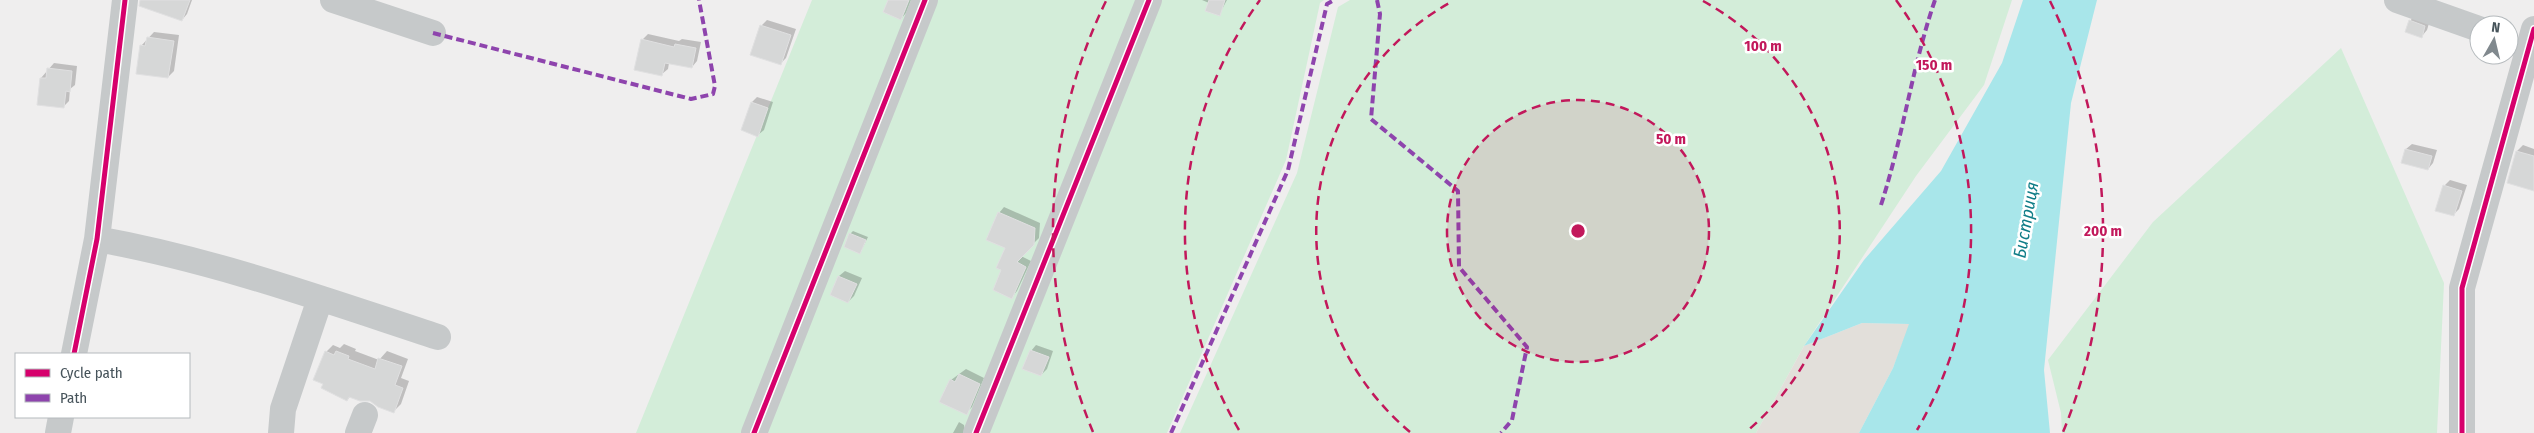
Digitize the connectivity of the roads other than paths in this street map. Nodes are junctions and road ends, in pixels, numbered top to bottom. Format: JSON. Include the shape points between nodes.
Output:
{"nodes":[{"id":1,"x":125,"y":0,"type":"edge"},
{"id":2,"x":333,"y":0,"type":"edge"},
{"id":3,"x":925,"y":0,"type":"edge"},
{"id":4,"x":1149,"y":0,"type":"edge"},
{"id":5,"x":2398,"y":0,"type":"edge"},
{"id":6,"x":2469,"y":25,"type":"edge"},
{"id":7,"x":433,"y":32,"type":"dead end"},
{"id":8,"x":2524,"y":39,"type":"edge"},
{"id":9,"x":97,"y":239,"type":"junction"},
{"id":10,"x":320,"y":299,"type":"junction"},
{"id":11,"x":438,"y":337,"type":"dead end"},
{"id":12,"x":74,"y":353,"type":"edge"},
{"id":13,"x":61,"y":418,"type":"edge"},
{"id":14,"x":58,"y":433,"type":"edge"},
{"id":15,"x":281,"y":433,"type":"edge"},
{"id":16,"x":754,"y":433,"type":"edge"},
{"id":17,"x":976,"y":433,"type":"edge"},
{"id":18,"x":2462,"y":433,"type":"edge"}],
"edges":[{"from":1,"to":9,"type":"street"},
{"from":2,"to":7,"type":"street"},
{"from":3,"to":16,"type":"street"},
{"from":4,"to":17,"type":"street"},
{"from":5,"to":6,"type":"street"},
{"from":8,"to":18,"type":"street","via":[[2462,288]]},
{"from":9,"to":10,"type":"street","via":[[150,248]]},
{"from":9,"to":12,"type":"street"},
{"from":10,"to":11,"type":"street"},
{"from":10,"to":15,"type":"street","via":[[283,410]]},
{"from":13,"to":14,"type":"street"}]}
